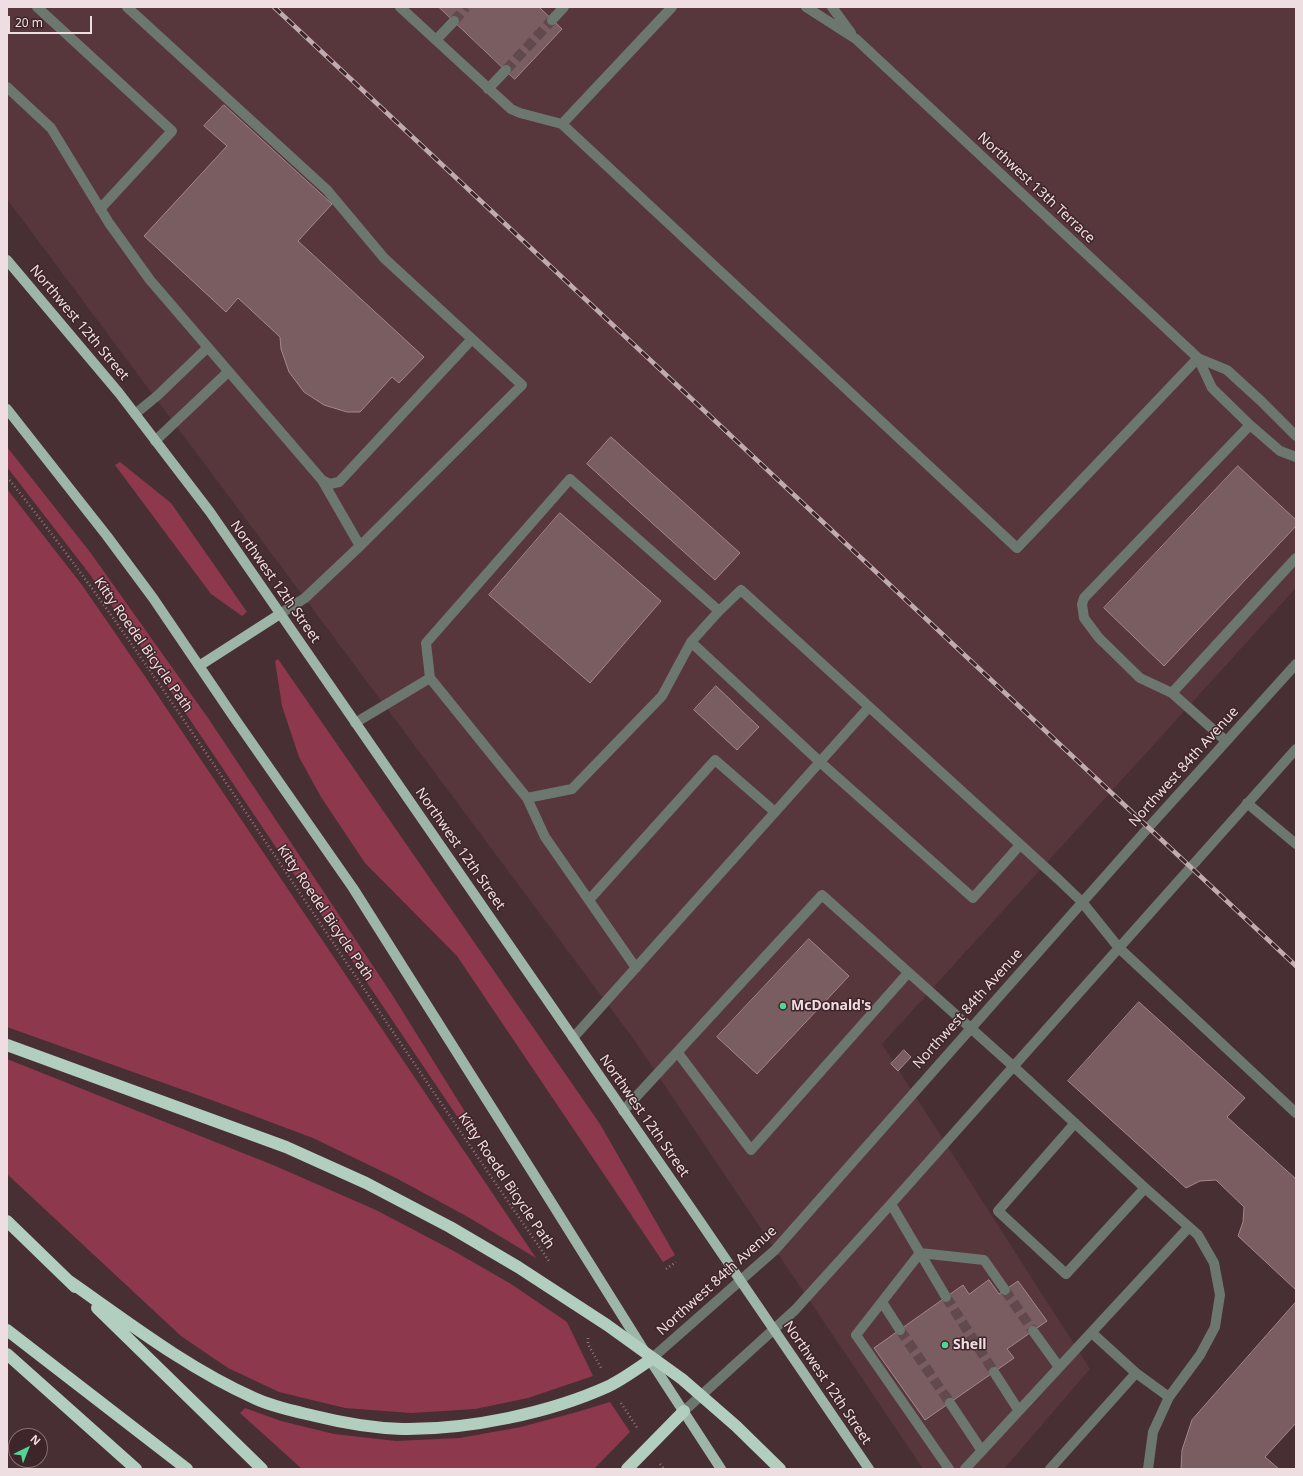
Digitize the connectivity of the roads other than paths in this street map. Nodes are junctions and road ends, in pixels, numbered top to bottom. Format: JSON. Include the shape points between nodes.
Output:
{"nodes":[{"id":1,"x":37,"y":7,"type":"edge"},
{"id":2,"x":127,"y":7,"type":"edge"},
{"id":3,"x":400,"y":7,"type":"edge"},
{"id":4,"x":564,"y":7,"type":"edge"},
{"id":5,"x":672,"y":7,"type":"edge"},
{"id":6,"x":806,"y":7,"type":"edge"},
{"id":7,"x":832,"y":7,"type":"edge"},
{"id":8,"x":552,"y":20,"type":"tunnel mouth"},
{"id":9,"x":454,"y":21,"type":"tunnel mouth"},
{"id":10,"x":856,"y":39,"type":"junction"},
{"id":11,"x":436,"y":40,"type":"junction"},
{"id":12,"x":506,"y":70,"type":"tunnel mouth"},
{"id":13,"x":7,"y":87,"type":"edge"},
{"id":14,"x":488,"y":89,"type":"junction"},
{"id":15,"x":562,"y":124,"type":"junction"},
{"id":16,"x":100,"y":209,"type":"junction"},
{"id":17,"x":7,"y":260,"type":"edge"},
{"id":18,"x":472,"y":339,"type":"junction"},
{"id":19,"x":207,"y":348,"type":"junction"},
{"id":20,"x":1198,"y":358,"type":"junction"},
{"id":21,"x":228,"y":372,"type":"junction"},
{"id":22,"x":7,"y":409,"type":"edge"},
{"id":23,"x":135,"y":414,"type":"junction"},
{"id":24,"x":1250,"y":425,"type":"junction"},
{"id":25,"x":1296,"y":436,"type":"edge"},
{"id":26,"x":155,"y":441,"type":"junction"},
{"id":27,"x":1296,"y":457,"type":"edge"},
{"id":28,"x":322,"y":480,"type":"junction"},
{"id":29,"x":360,"y":546,"type":"junction"},
{"id":30,"x":1296,"y":558,"type":"edge"},
{"id":31,"x":719,"y":611,"type":"junction"},
{"id":32,"x":280,"y":614,"type":"junction"},
{"id":33,"x":690,"y":642,"type":"junction"},
{"id":34,"x":1296,"y":664,"type":"edge"},
{"id":35,"x":199,"y":666,"type":"junction"},
{"id":36,"x":430,"y":678,"type":"junction"},
{"id":37,"x":1172,"y":693,"type":"junction"},
{"id":38,"x":869,"y":707,"type":"junction"},
{"id":39,"x":355,"y":723,"type":"junction"},
{"id":40,"x":1226,"y":742,"type":"junction"},
{"id":41,"x":1296,"y":749,"type":"edge"},
{"id":42,"x":820,"y":762,"type":"junction"},
{"id":43,"x":527,"y":798,"type":"junction"},
{"id":44,"x":1247,"y":803,"type":"junction"},
{"id":45,"x":775,"y":812,"type":"junction"},
{"id":46,"x":1296,"y":844,"type":"edge"},
{"id":47,"x":1020,"y":845,"type":"junction"},
{"id":48,"x":589,"y":900,"type":"junction"},
{"id":49,"x":1082,"y":902,"type":"junction"},
{"id":50,"x":1119,"y":948,"type":"junction"},
{"id":51,"x":636,"y":968,"type":"junction"},
{"id":52,"x":908,"y":973,"type":"junction"},
{"id":53,"x":970,"y":1028,"type":"junction"},
{"id":54,"x":574,"y":1038,"type":"junction"},
{"id":55,"x":7,"y":1045,"type":"edge"},
{"id":56,"x":678,"y":1053,"type":"junction"},
{"id":57,"x":1013,"y":1066,"type":"junction"},
{"id":58,"x":623,"y":1112,"type":"junction"},
{"id":59,"x":1296,"y":1113,"type":"edge"},
{"id":60,"x":1076,"y":1123,"type":"junction"},
{"id":61,"x":1145,"y":1188,"type":"junction"},
{"id":62,"x":891,"y":1204,"type":"junction"},
{"id":63,"x":7,"y":1221,"type":"edge"},
{"id":64,"x":1189,"y":1228,"type":"junction"},
{"id":65,"x":920,"y":1253,"type":"junction"},
{"id":66,"x":69,"y":1281,"type":"junction"},
{"id":67,"x":740,"y":1281,"type":"junction"},
{"id":68,"x":1005,"y":1290,"type":"tunnel mouth"},
{"id":69,"x":946,"y":1297,"type":"tunnel mouth"},
{"id":70,"x":882,"y":1302,"type":"junction"},
{"id":71,"x":7,"y":1330,"type":"edge"},
{"id":72,"x":774,"y":1330,"type":"junction"},
{"id":73,"x":900,"y":1330,"type":"tunnel mouth"},
{"id":74,"x":1033,"y":1331,"type":"tunnel mouth"},
{"id":75,"x":1092,"y":1333,"type":"junction"},
{"id":76,"x":7,"y":1354,"type":"edge"},
{"id":77,"x":650,"y":1360,"type":"junction"},
{"id":78,"x":1060,"y":1367,"type":"junction"},
{"id":79,"x":994,"y":1372,"type":"tunnel mouth"},
{"id":80,"x":1136,"y":1373,"type":"junction"},
{"id":81,"x":1169,"y":1397,"type":"junction"},
{"id":82,"x":950,"y":1403,"type":"tunnel mouth"},
{"id":83,"x":684,"y":1411,"type":"junction"},
{"id":84,"x":1019,"y":1411,"type":"junction"},
{"id":85,"x":982,"y":1451,"type":"junction"},
{"id":86,"x":136,"y":1469,"type":"edge"},
{"id":87,"x":187,"y":1469,"type":"edge"},
{"id":88,"x":262,"y":1469,"type":"edge"},
{"id":89,"x":627,"y":1469,"type":"edge"},
{"id":90,"x":721,"y":1469,"type":"edge"},
{"id":91,"x":780,"y":1469,"type":"edge"},
{"id":92,"x":869,"y":1469,"type":"edge"},
{"id":93,"x":949,"y":1469,"type":"edge"},
{"id":94,"x":965,"y":1469,"type":"edge"},
{"id":95,"x":1050,"y":1469,"type":"edge"},
{"id":96,"x":1148,"y":1469,"type":"edge"}],
"edges":[{"from":1,"to":16,"type":"street","via":[[172,131]]},
{"from":2,"to":18,"type":"street","via":[[327,190],[384,258]]},
{"from":3,"to":11,"type":"street"},
{"from":4,"to":8,"type":"street"},
{"from":5,"to":15,"type":"street"},
{"from":6,"to":10,"type":"street","name":"Northwest 13th Terrace"},
{"from":7,"to":10,"type":"street","name":"Northwest 13th Terrace"},
{"from":9,"to":11,"type":"street"},
{"from":10,"to":20,"type":"street","name":"Northwest 13th Terrace"},
{"from":11,"to":14,"type":"street"},
{"from":12,"to":14,"type":"street"},
{"from":13,"to":16,"type":"street","via":[[51,128]]},
{"from":14,"to":15,"type":"street","via":[[511,109]]},
{"from":15,"to":20,"type":"street","via":[[1017,548]]},
{"from":16,"to":19,"type":"street","via":[[150,280]]},
{"from":17,"to":23,"type":"main road","name":"Northwest 12th Street"},
{"from":18,"to":28,"type":"street","via":[[339,482],[330,484]]},
{"from":18,"to":29,"type":"street","via":[[522,385]]},
{"from":19,"to":21,"type":"street"},
{"from":19,"to":23,"type":"street"},
{"from":20,"to":24,"type":"street","name":"Northwest 13th Terrace","via":[[1212,388]]},
{"from":20,"to":25,"type":"street","name":"Northwest 13th Terrace","via":[[1227,370]]},
{"from":21,"to":26,"type":"street"},
{"from":21,"to":28,"type":"street"},
{"from":22,"to":35,"type":"main road","via":[[112,542]]},
{"from":23,"to":26,"type":"main road","name":"Northwest 12th Street"},
{"from":24,"to":27,"type":"street","name":"Northwest 13th Terrace","via":[[1280,451]]},
{"from":24,"to":37,"type":"street","via":[[1084,598],[1082,604],[1084,618],[1099,638],[1140,678]]},
{"from":26,"to":32,"type":"main road","name":"Northwest 12th Street","via":[[210,512]]},
{"from":28,"to":29,"type":"street"},
{"from":29,"to":32,"type":"street","via":[[305,598]]},
{"from":30,"to":37,"type":"street"},
{"from":31,"to":33,"type":"street"},
{"from":31,"to":36,"type":"street","via":[[570,479],[426,643]]},
{"from":31,"to":38,"type":"street","via":[[741,590]]},
{"from":32,"to":35,"type":"main road"},
{"from":32,"to":39,"type":"main road","name":"Northwest 12th Street"},
{"from":33,"to":42,"type":"street"},
{"from":33,"to":43,"type":"street","via":[[662,696],[572,789]]},
{"from":34,"to":40,"type":"street","name":"Northwest 84th Avenue"},
{"from":35,"to":77,"type":"main road","via":[[353,888]]},
{"from":36,"to":39,"type":"street"},
{"from":36,"to":43,"type":"street"},
{"from":37,"to":40,"type":"street"},
{"from":38,"to":42,"type":"street"},
{"from":38,"to":47,"type":"street"},
{"from":39,"to":54,"type":"main road","name":"Northwest 12th Street"},
{"from":40,"to":49,"type":"street","name":"Northwest 84th Avenue"},
{"from":41,"to":44,"type":"street"},
{"from":42,"to":45,"type":"street"},
{"from":42,"to":47,"type":"street","via":[[972,898]]},
{"from":43,"to":48,"type":"street","via":[[545,837]]},
{"from":44,"to":46,"type":"street"},
{"from":44,"to":50,"type":"street"},
{"from":45,"to":48,"type":"street","via":[[715,760]]},
{"from":45,"to":51,"type":"street"},
{"from":47,"to":49,"type":"street"},
{"from":48,"to":51,"type":"street"},
{"from":49,"to":50,"type":"street"},
{"from":49,"to":53,"type":"street","name":"Northwest 84th Avenue"},
{"from":50,"to":57,"type":"street"},
{"from":50,"to":59,"type":"street"},
{"from":51,"to":54,"type":"street"},
{"from":52,"to":53,"type":"street"},
{"from":52,"to":56,"type":"street","via":[[822,895]]},
{"from":52,"to":56,"type":"street","via":[[751,1150]]},
{"from":53,"to":57,"type":"street"},
{"from":53,"to":67,"type":"street","name":"Northwest 84th Avenue","via":[[775,1250]]},
{"from":54,"to":58,"type":"main road","name":"Northwest 12th Street"},
{"from":55,"to":91,"type":"highway","via":[[286,1147],[366,1183],[450,1227],[608,1325],[682,1379]]},
{"from":56,"to":58,"type":"street"},
{"from":57,"to":60,"type":"street"},
{"from":57,"to":62,"type":"street"},
{"from":58,"to":67,"type":"main road","name":"Northwest 12th Street"},
{"from":60,"to":61,"type":"street"},
{"from":60,"to":61,"type":"street","via":[[998,1211],[1003,1216],[1066,1274]]},
{"from":61,"to":64,"type":"street"},
{"from":62,"to":65,"type":"street"},
{"from":62,"to":72,"type":"street"},
{"from":63,"to":66,"type":"highway"},
{"from":64,"to":75,"type":"street"},
{"from":64,"to":81,"type":"street","via":[[1198,1235],[1214,1263],[1220,1295],[1215,1327],[1200,1355]]},
{"from":65,"to":68,"type":"street","via":[[984,1260]]},
{"from":65,"to":69,"type":"street"},
{"from":65,"to":70,"type":"street"},
{"from":66,"to":77,"type":"highway","via":[[173,1355],[213,1378],[255,1399],[287,1410],[347,1423],[402,1429],[451,1427],[490,1421],[567,1402],[611,1385]]},
{"from":66,"to":88,"type":"highway"},
{"from":67,"to":72,"type":"main road","name":"Northwest 12th Street"},
{"from":67,"to":77,"type":"street","name":"Northwest 84th Avenue"},
{"from":70,"to":73,"type":"street"},
{"from":70,"to":93,"type":"street","via":[[856,1335]]},
{"from":71,"to":87,"type":"highway"},
{"from":72,"to":83,"type":"street"},
{"from":72,"to":92,"type":"main road","name":"Northwest 12th Street"},
{"from":74,"to":78,"type":"street"},
{"from":75,"to":78,"type":"street"},
{"from":75,"to":80,"type":"street"},
{"from":76,"to":86,"type":"highway"},
{"from":77,"to":83,"type":"main road"},
{"from":78,"to":84,"type":"street"},
{"from":79,"to":84,"type":"street"},
{"from":80,"to":81,"type":"street"},
{"from":80,"to":95,"type":"street"},
{"from":81,"to":96,"type":"street","via":[[1153,1432]]},
{"from":82,"to":85,"type":"street"},
{"from":83,"to":89,"type":"highway"},
{"from":83,"to":90,"type":"main road"},
{"from":84,"to":85,"type":"street"},
{"from":85,"to":94,"type":"street"}]}
